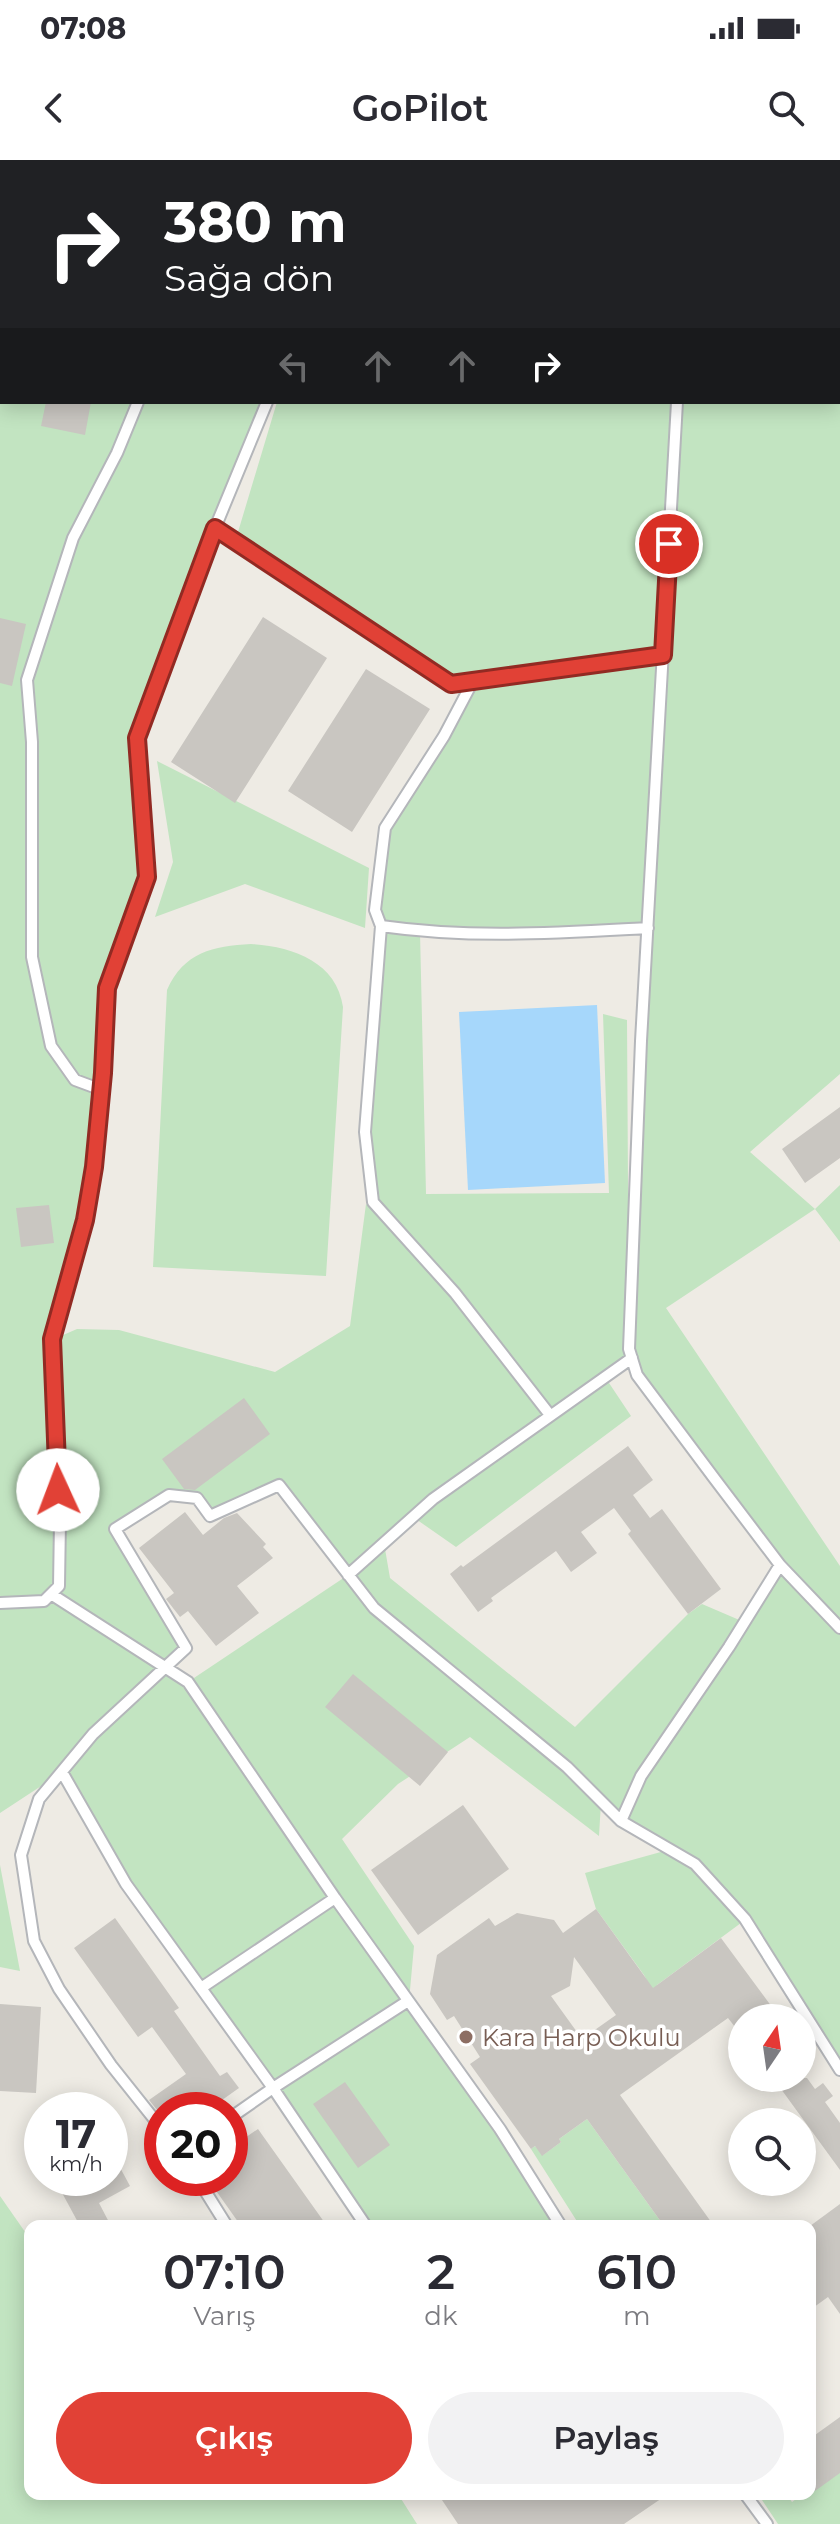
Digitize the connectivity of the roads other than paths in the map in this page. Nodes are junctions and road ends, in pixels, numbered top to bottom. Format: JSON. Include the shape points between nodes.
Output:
{"nodes":[{"id":1,"x":137,"y":404,"type":"edge"},
{"id":2,"x":266,"y":404,"type":"edge"},
{"id":3,"x":677,"y":404,"type":"edge"},
{"id":4,"x":215,"y":528,"type":"junction"},
{"id":5,"x":663,"y":655,"type":"junction"},
{"id":6,"x":473,"y":681,"type":"junction"},
{"id":7,"x":381,"y":926,"type":"junction"},
{"id":8,"x":648,"y":928,"type":"junction"},
{"id":9,"x":102,"y":1090,"type":"junction"},
{"id":10,"x":632,"y":1358,"type":"junction"},
{"id":11,"x":550,"y":1415,"type":"junction"},
{"id":12,"x":780,"y":1565,"type":"junction"},
{"id":13,"x":348,"y":1575,"type":"junction"},
{"id":14,"x":51,"y":1594,"type":"junction"},
{"id":15,"x":0,"y":1603,"type":"edge"},
{"id":16,"x":840,"y":1628,"type":"edge"},
{"id":17,"x":166,"y":1668,"type":"junction"},
{"id":18,"x":62,"y":1772,"type":"junction"},
{"id":19,"x":621,"y":1821,"type":"junction"},
{"id":20,"x":335,"y":1898,"type":"junction"},
{"id":21,"x":201,"y":1988,"type":"junction"},
{"id":22,"x":408,"y":2001,"type":"junction"},
{"id":23,"x":835,"y":2052,"type":"edge"},
{"id":24,"x":840,"y":2070,"type":"edge"},
{"id":25,"x":273,"y":2088,"type":"junction"},
{"id":26,"x":248,"y":2105,"type":"edge"},
{"id":27,"x":144,"y":2106,"type":"edge"},
{"id":28,"x":208,"y":2196,"type":"edge"},
{"id":29,"x":223,"y":2220,"type":"edge"},
{"id":30,"x":362,"y":2220,"type":"edge"},
{"id":31,"x":557,"y":2220,"type":"edge"},
{"id":32,"x":749,"y":2500,"type":"edge"},
{"id":33,"x":767,"y":2524,"type":"edge"}],
"edges":[{"from":1,"to":9,"type":"lane","via":[[73,538],[27,680],[32,957],[51,1046],[75,1080]]},
{"from":2,"to":4,"type":"lane"},
{"from":3,"to":5,"type":"lane"},
{"from":4,"to":6,"type":"lane","via":[[451,684]]},
{"from":4,"to":9,"type":"lane","via":[[137,738],[147,877],[107,988]]},
{"from":5,"to":6,"type":"lane"},
{"from":5,"to":8,"type":"lane"},
{"from":6,"to":7,"type":"lane","via":[[385,828],[375,910]]},
{"from":7,"to":8,"type":"lane","via":[[438,934]]},
{"from":7,"to":11,"type":"lane","via":[[365,1132],[373,1202],[455,1293]]},
{"from":8,"to":10,"type":"lane"},
{"from":9,"to":14,"type":"lane","via":[[85,1220],[52,1339],[60,1533],[59,1586]]},
{"from":10,"to":11,"type":"lane"},
{"from":10,"to":12,"type":"lane","via":[[637,1375]]},
{"from":11,"to":13,"type":"lane","via":[[433,1499]]},
{"from":12,"to":16,"type":"lane"},
{"from":12,"to":19,"type":"lane","via":[[641,1776]]},
{"from":13,"to":17,"type":"lane","via":[[279,1485],[210,1516],[197,1498],[169,1495],[115,1529],[186,1648]]},
{"from":13,"to":19,"type":"lane","via":[[374,1608],[567,1767]]},
{"from":14,"to":15,"type":"lane","via":[[44,1601]]},
{"from":14,"to":17,"type":"lane"},
{"from":17,"to":18,"type":"lane","via":[[93,1734]]},
{"from":17,"to":20,"type":"lane","via":[[188,1682]]},
{"from":18,"to":21,"type":"lane","via":[[126,1884]]},
{"from":18,"to":27,"type":"lane","via":[[39,1799],[21,1855],[34,1941],[68,2001]]},
{"from":19,"to":23,"type":"lane","via":[[695,1864],[745,1919]]},
{"from":20,"to":21,"type":"lane"},
{"from":20,"to":22,"type":"lane"},
{"from":21,"to":25,"type":"lane"},
{"from":22,"to":25,"type":"lane"},
{"from":22,"to":31,"type":"lane"},
{"from":23,"to":24,"type":"lane"},
{"from":25,"to":26,"type":"lane"},
{"from":25,"to":30,"type":"lane"},
{"from":28,"to":29,"type":"lane"},
{"from":32,"to":33,"type":"lane"}]}
